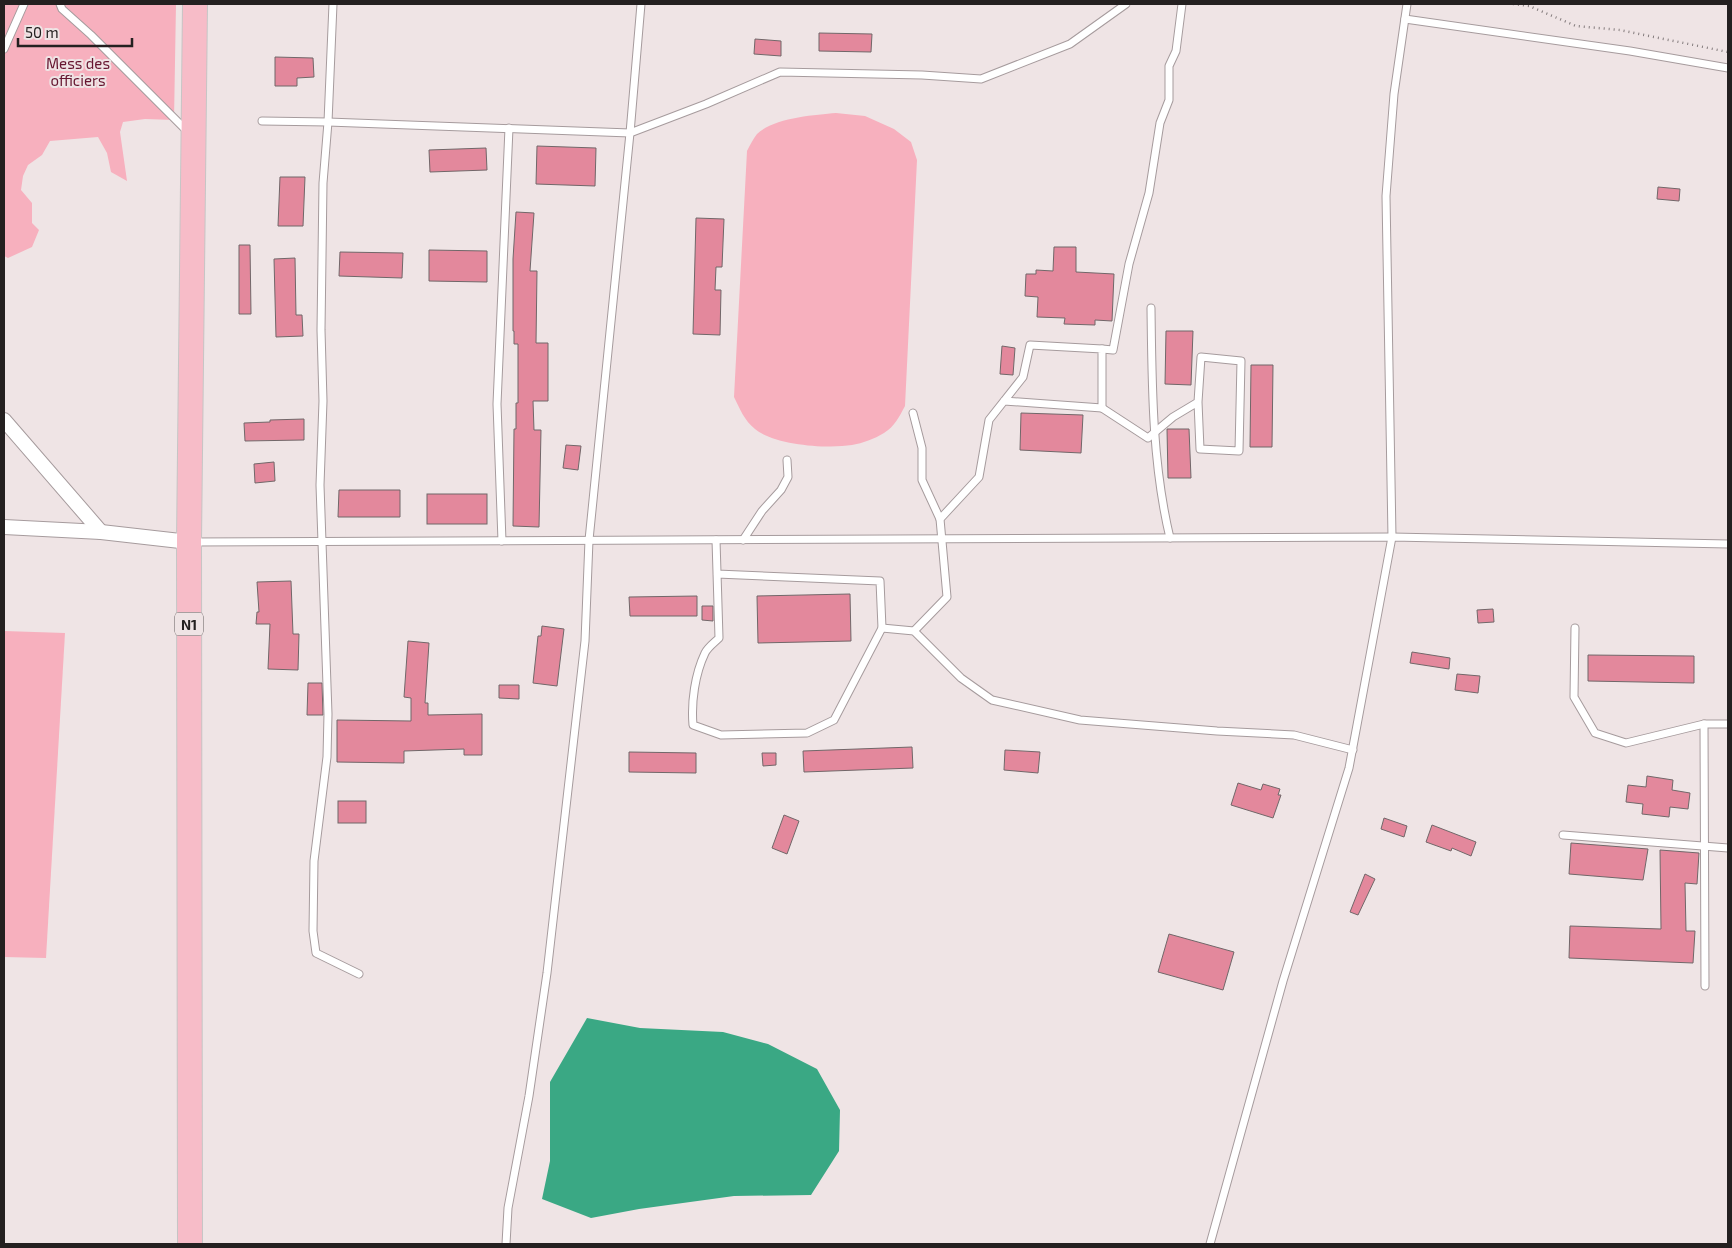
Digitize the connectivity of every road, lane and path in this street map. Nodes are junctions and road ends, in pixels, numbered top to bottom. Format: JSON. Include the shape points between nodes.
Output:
{"nodes":[{"id":1,"x":24,"y":4,"type":"edge"},
{"id":2,"x":60,"y":4,"type":"edge"},
{"id":3,"x":195,"y":4,"type":"edge"},
{"id":4,"x":333,"y":4,"type":"edge"},
{"id":5,"x":641,"y":4,"type":"edge"},
{"id":6,"x":1126,"y":4,"type":"edge"},
{"id":7,"x":1182,"y":4,"type":"edge"},
{"id":8,"x":1407,"y":4,"type":"edge"},
{"id":9,"x":1513,"y":4,"type":"edge"},
{"id":10,"x":1405,"y":19,"type":"junction"},
{"id":11,"x":4,"y":49,"type":"edge"},
{"id":12,"x":1728,"y":52,"type":"edge"},
{"id":13,"x":1728,"y":68,"type":"edge"},
{"id":14,"x":262,"y":122,"type":"dead end"},
{"id":15,"x":328,"y":122,"type":"junction"},
{"id":16,"x":509,"y":128,"type":"junction"},
{"id":17,"x":630,"y":133,"type":"junction"},
{"id":18,"x":193,"y":138,"type":"junction"},
{"id":19,"x":1151,"y":308,"type":"dead end"},
{"id":20,"x":1102,"y":349,"type":"junction"},
{"id":21,"x":1004,"y":401,"type":"junction"},
{"id":22,"x":1198,"y":402,"type":"junction"},
{"id":23,"x":1102,"y":408,"type":"junction"},
{"id":24,"x":913,"y":414,"type":"dead end"},
{"id":25,"x":4,"y":420,"type":"edge"},
{"id":26,"x":1155,"y":432,"type":"junction"},
{"id":27,"x":787,"y":460,"type":"dead end"},
{"id":28,"x":940,"y":519,"type":"junction"},
{"id":29,"x":4,"y":527,"type":"edge"},
{"id":30,"x":101,"y":532,"type":"junction"},
{"id":31,"x":1392,"y":537,"type":"junction"},
{"id":32,"x":1170,"y":538,"type":"junction"},
{"id":33,"x":942,"y":539,"type":"junction"},
{"id":34,"x":588,"y":540,"type":"junction"},
{"id":35,"x":716,"y":540,"type":"junction"},
{"id":36,"x":743,"y":540,"type":"junction"},
{"id":37,"x":322,"y":541,"type":"junction"},
{"id":38,"x":502,"y":541,"type":"junction"},
{"id":39,"x":188,"y":542,"type":"junction"},
{"id":40,"x":1728,"y":544,"type":"edge"},
{"id":41,"x":717,"y":574,"type":"junction"},
{"id":42,"x":882,"y":628,"type":"junction"},
{"id":43,"x":1575,"y":628,"type":"dead end"},
{"id":44,"x":914,"y":631,"type":"junction"},
{"id":45,"x":1704,"y":724,"type":"junction"},
{"id":46,"x":1728,"y":724,"type":"edge"},
{"id":47,"x":1353,"y":750,"type":"junction"},
{"id":48,"x":1563,"y":835,"type":"dead end"},
{"id":49,"x":1705,"y":846,"type":"junction"},
{"id":50,"x":1728,"y":848,"type":"edge"},
{"id":51,"x":359,"y":974,"type":"dead end"},
{"id":52,"x":1705,"y":986,"type":"dead end"},
{"id":53,"x":190,"y":1244,"type":"edge"},
{"id":54,"x":506,"y":1244,"type":"edge"},
{"id":55,"x":1210,"y":1244,"type":"edge"}],
"edges":[{"from":1,"to":11,"type":"lane"},
{"from":2,"to":18,"type":"lane"},
{"from":3,"to":18,"type":"highway","number":"N1"},
{"from":4,"to":15,"type":"lane"},
{"from":5,"to":17,"type":"lane"},
{"from":6,"to":17,"type":"lane","via":[[1070,44],[981,79],[780,72]]},
{"from":7,"to":20,"type":"lane","via":[[1176,51],[1169,66],[1169,100],[1160,123],[1149,193],[1129,264],[1114,350]]},
{"from":8,"to":10,"type":"lane"},
{"from":9,"to":12,"type":"path","via":[[1528,6],[1576,26],[1620,30]]},
{"from":10,"to":13,"type":"lane"},
{"from":10,"to":31,"type":"lane","via":[[1394,94],[1386,196]]},
{"from":14,"to":15,"type":"lane"},
{"from":15,"to":16,"type":"lane"},
{"from":15,"to":37,"type":"lane","via":[[323,183]]},
{"from":16,"to":17,"type":"lane"},
{"from":16,"to":38,"type":"lane","via":[[497,404]]},
{"from":17,"to":34,"type":"lane"},
{"from":18,"to":39,"type":"highway","number":"N1"},
{"from":19,"to":26,"type":"lane"},
{"from":20,"to":21,"type":"lane","via":[[1030,345],[1023,377]]},
{"from":20,"to":23,"type":"lane"},
{"from":21,"to":23,"type":"lane"},
{"from":21,"to":28,"type":"lane","via":[[989,420],[979,478]]},
{"from":22,"to":22,"type":"lane","via":[[1201,357],[1241,360],[1239,451],[1200,449]]},
{"from":22,"to":26,"type":"lane"},
{"from":23,"to":26,"type":"lane","via":[[1148,438]]},
{"from":24,"to":28,"type":"lane","via":[[922,448],[922,480]]},
{"from":25,"to":30,"type":"street"},
{"from":26,"to":32,"type":"lane","via":[[1162,504]]},
{"from":27,"to":36,"type":"lane","via":[[788,477],[781,490]]},
{"from":28,"to":33,"type":"lane"},
{"from":29,"to":30,"type":"street"},
{"from":30,"to":39,"type":"street"},
{"from":31,"to":32,"type":"lane"},
{"from":31,"to":40,"type":"lane"},
{"from":31,"to":47,"type":"lane"},
{"from":32,"to":33,"type":"lane"},
{"from":33,"to":36,"type":"lane"},
{"from":33,"to":44,"type":"lane","via":[[947,597]]},
{"from":34,"to":35,"type":"lane"},
{"from":34,"to":38,"type":"lane"},
{"from":34,"to":54,"type":"lane","via":[[585,641],[547,974],[508,1208]]},
{"from":35,"to":36,"type":"lane"},
{"from":35,"to":41,"type":"lane"},
{"from":37,"to":38,"type":"lane"},
{"from":37,"to":39,"type":"lane"},
{"from":37,"to":51,"type":"lane","via":[[328,714],[327,757],[314,861],[313,931],[316,953]]},
{"from":39,"to":53,"type":"highway","number":"N1"},
{"from":41,"to":42,"type":"lane","via":[[880,581]]},
{"from":41,"to":42,"type":"lane","via":[[718,638],[706,652],[696,680],[693,726],[721,735],[808,733],[834,720]]},
{"from":42,"to":44,"type":"lane"},
{"from":43,"to":45,"type":"lane","via":[[1574,696],[1595,733],[1626,743]]},
{"from":44,"to":47,"type":"lane","via":[[961,678],[992,700],[1080,720],[1294,735]]},
{"from":45,"to":46,"type":"lane"},
{"from":45,"to":49,"type":"lane"},
{"from":47,"to":55,"type":"lane","via":[[1283,981]]},
{"from":48,"to":49,"type":"lane"},
{"from":49,"to":50,"type":"lane"},
{"from":49,"to":52,"type":"lane"}]}
